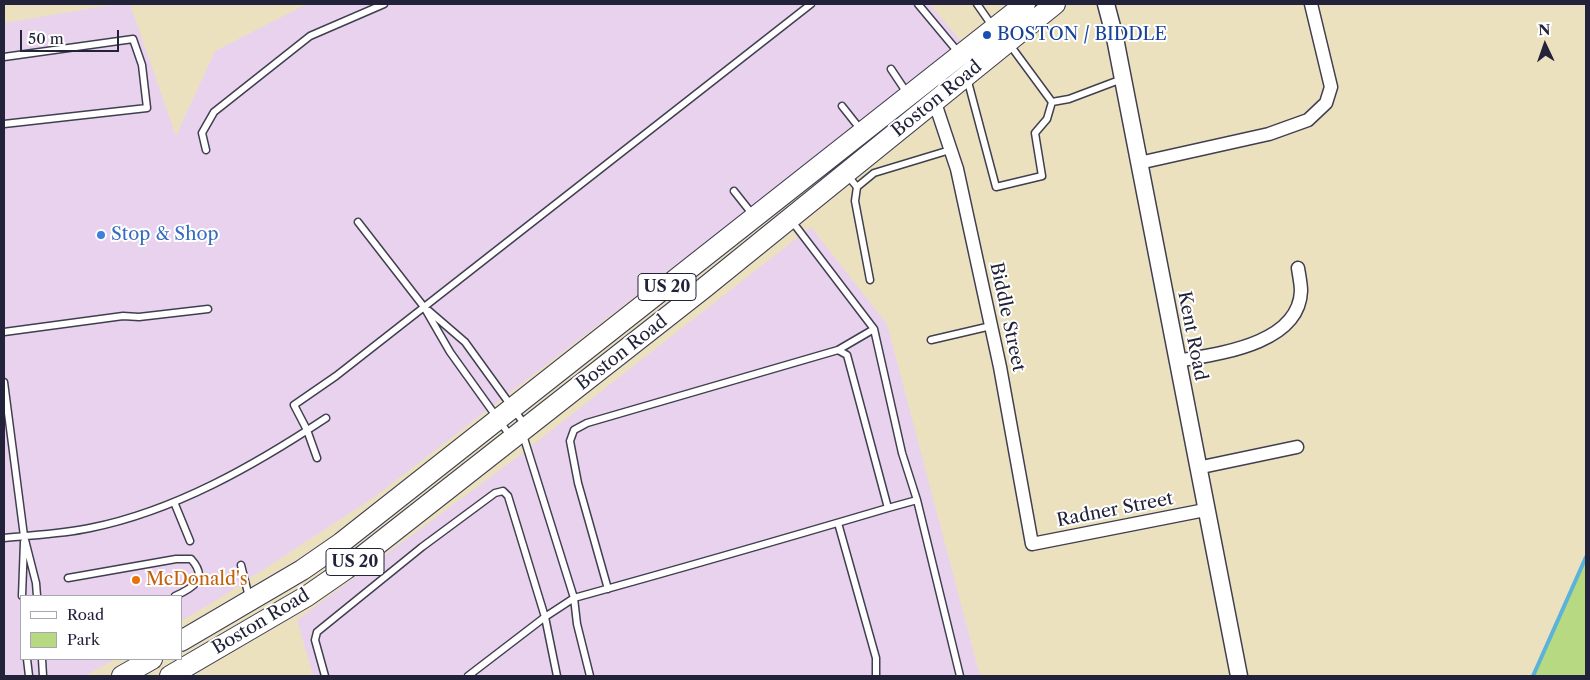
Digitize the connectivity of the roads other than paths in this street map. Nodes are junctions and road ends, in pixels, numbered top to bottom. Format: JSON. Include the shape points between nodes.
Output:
{"nodes":[{"id":1,"x":384,"y":4,"type":"edge"},
{"id":2,"x":812,"y":4,"type":"edge"},
{"id":3,"x":918,"y":4,"type":"edge"},
{"id":4,"x":977,"y":4,"type":"edge"},
{"id":5,"x":1024,"y":4,"type":"edge"},
{"id":6,"x":1055,"y":4,"type":"edge"},
{"id":7,"x":1106,"y":4,"type":"edge"},
{"id":8,"x":1310,"y":4,"type":"edge"},
{"id":9,"x":1001,"y":35,"type":"junction"},
{"id":10,"x":960,"y":55,"type":"junction"},
{"id":11,"x":4,"y":57,"type":"edge"},
{"id":12,"x":891,"y":69,"type":"dead end"},
{"id":13,"x":966,"y":75,"type":"junction"},
{"id":14,"x":1123,"y":79,"type":"junction"},
{"id":15,"x":909,"y":96,"type":"junction"},
{"id":16,"x":934,"y":100,"type":"junction"},
{"id":17,"x":1052,"y":102,"type":"junction"},
{"id":18,"x":842,"y":106,"type":"dead end"},
{"id":19,"x":4,"y":124,"type":"edge"},
{"id":20,"x":863,"y":132,"type":"junction"},
{"id":21,"x":206,"y":150,"type":"dead end"},
{"id":22,"x":950,"y":150,"type":"junction"},
{"id":23,"x":1139,"y":163,"type":"junction"},
{"id":24,"x":851,"y":180,"type":"junction"},
{"id":25,"x":734,"y":191,"type":"dead end"},
{"id":26,"x":756,"y":218,"type":"junction"},
{"id":27,"x":790,"y":219,"type":"junction"},
{"id":28,"x":358,"y":222,"type":"dead end"},
{"id":29,"x":1298,"y":268,"type":"dead end"},
{"id":30,"x":870,"y":280,"type":"dead end"},
{"id":31,"x":424,"y":307,"type":"junction"},
{"id":32,"x":208,"y":309,"type":"dead end"},
{"id":33,"x":991,"y":326,"type":"junction"},
{"id":34,"x":874,"y":329,"type":"junction"},
{"id":35,"x":4,"y":332,"type":"edge"},
{"id":36,"x":931,"y":340,"type":"dead end"},
{"id":37,"x":838,"y":350,"type":"junction"},
{"id":38,"x":1177,"y":361,"type":"junction"},
{"id":39,"x":4,"y":382,"type":"edge"},
{"id":40,"x":507,"y":413,"type":"junction"},
{"id":41,"x":326,"y":418,"type":"dead end"},
{"id":42,"x":308,"y":430,"type":"junction"},
{"id":43,"x":521,"y":433,"type":"junction"},
{"id":44,"x":1297,"y":447,"type":"dead end"},
{"id":45,"x":317,"y":458,"type":"dead end"},
{"id":46,"x":1197,"y":468,"type":"junction"},
{"id":47,"x":917,"y":500,"type":"junction"},
{"id":48,"x":174,"y":502,"type":"junction"},
{"id":49,"x":888,"y":508,"type":"junction"},
{"id":50,"x":1205,"y":510,"type":"junction"},
{"id":51,"x":838,"y":523,"type":"junction"},
{"id":52,"x":24,"y":536,"type":"junction"},
{"id":53,"x":4,"y":538,"type":"edge"},
{"id":54,"x":190,"y":541,"type":"dead end"},
{"id":55,"x":1032,"y":544,"type":"joint"},
{"id":56,"x":241,"y":564,"type":"dead end"},
{"id":57,"x":68,"y":578,"type":"dead end"},
{"id":58,"x":608,"y":589,"type":"junction"},
{"id":59,"x":22,"y":595,"type":"edge"},
{"id":60,"x":37,"y":595,"type":"edge"},
{"id":61,"x":177,"y":595,"type":"edge"},
{"id":62,"x":574,"y":598,"type":"junction"},
{"id":63,"x":250,"y":602,"type":"junction"},
{"id":64,"x":545,"y":617,"type":"junction"},
{"id":65,"x":182,"y":641,"type":"edge"},
{"id":66,"x":27,"y":660,"type":"edge"},
{"id":67,"x":42,"y":660,"type":"edge"},
{"id":68,"x":150,"y":660,"type":"edge"},
{"id":69,"x":29,"y":676,"type":"edge"},
{"id":70,"x":43,"y":676,"type":"edge"},
{"id":71,"x":122,"y":676,"type":"edge"},
{"id":72,"x":170,"y":676,"type":"edge"},
{"id":73,"x":325,"y":676,"type":"edge"},
{"id":74,"x":468,"y":676,"type":"edge"},
{"id":75,"x":557,"y":676,"type":"edge"},
{"id":76,"x":590,"y":676,"type":"edge"},
{"id":77,"x":876,"y":676,"type":"edge"},
{"id":78,"x":960,"y":676,"type":"edge"},
{"id":79,"x":1239,"y":676,"type":"edge"}],
"edges":[{"from":1,"to":21,"type":"lane","via":[[310,36],[214,112],[202,133]]},
{"from":2,"to":31,"type":"lane"},
{"from":3,"to":10,"type":"lane"},
{"from":4,"to":9,"type":"lane"},
{"from":5,"to":9,"type":"main road","name":"Boston Road","number":"US 20"},
{"from":6,"to":9,"type":"main road","name":"Boston Road","number":"US 20"},
{"from":7,"to":14,"type":"street","name":"Kent Road"},
{"from":8,"to":23,"type":"street","via":[[1331,87],[1326,103],[1308,120],[1269,134]]},
{"from":9,"to":10,"type":"main road","name":"Boston Road","number":"US 20"},
{"from":9,"to":13,"type":"main road","name":"Boston Road","number":"US 20"},
{"from":9,"to":17,"type":"lane"},
{"from":10,"to":15,"type":"main road","name":"Boston Road","number":"US 20"},
{"from":11,"to":19,"type":"lane","via":[[133,39],[142,65],[147,108]]},
{"from":12,"to":15,"type":"lane"},
{"from":13,"to":16,"type":"main road","name":"Boston Road","number":"US 20"},
{"from":13,"to":17,"type":"lane","via":[[996,187],[1042,176],[1035,132],[1046,119]]},
{"from":14,"to":17,"type":"lane"},
{"from":14,"to":23,"type":"street","name":"Kent Road"},
{"from":15,"to":20,"type":"main road","name":"Boston Road","number":"US 20"},
{"from":16,"to":22,"type":"street","name":"Biddle Street"},
{"from":16,"to":24,"type":"main road","name":"Boston Road","number":"US 20"},
{"from":18,"to":20,"type":"lane"},
{"from":20,"to":26,"type":"main road","name":"Boston Road","number":"US 20"},
{"from":22,"to":24,"type":"lane"},
{"from":22,"to":33,"type":"street","name":"Biddle Street","via":[[957,169]]},
{"from":23,"to":38,"type":"street","name":"Kent Road"},
{"from":24,"to":27,"type":"main road","name":"Boston Road","number":"US 20"},
{"from":24,"to":30,"type":"lane"},
{"from":25,"to":26,"type":"lane"},
{"from":26,"to":40,"type":"main road","name":"Boston Road","number":"US 20"},
{"from":27,"to":34,"type":"lane"},
{"from":27,"to":43,"type":"main road","name":"Boston Road","number":"US 20"},
{"from":28,"to":31,"type":"lane"},
{"from":29,"to":38,"type":"street","via":[[1299,300],[1289,318],[1274,333],[1255,344]]},
{"from":31,"to":40,"type":"lane","via":[[450,352]]},
{"from":31,"to":40,"type":"lane","via":[[465,342]]},
{"from":31,"to":42,"type":"lane","via":[[294,405]]},
{"from":32,"to":35,"type":"lane","via":[[123,316]]},
{"from":33,"to":36,"type":"lane"},
{"from":33,"to":55,"type":"street","name":"Biddle Street"},
{"from":34,"to":37,"type":"lane"},
{"from":34,"to":47,"type":"lane","via":[[902,453]]},
{"from":37,"to":49,"type":"lane","via":[[847,355]]},
{"from":37,"to":58,"type":"lane","via":[[587,423],[574,430],[570,441],[578,483]]},
{"from":38,"to":46,"type":"street","name":"Kent Road"},
{"from":39,"to":52,"type":"lane"},
{"from":40,"to":43,"type":"lane"},
{"from":40,"to":43,"type":"lane"},
{"from":40,"to":63,"type":"main road","name":"Boston Road","number":"US 20","via":[[322,557]]},
{"from":41,"to":42,"type":"lane"},
{"from":42,"to":45,"type":"lane"},
{"from":42,"to":48,"type":"lane","via":[[279,449]]},
{"from":43,"to":62,"type":"lane"},
{"from":43,"to":72,"type":"main road","name":"Boston Road","number":"US 20","via":[[327,583]]},
{"from":44,"to":46,"type":"street"},
{"from":46,"to":50,"type":"street","name":"Kent Road"},
{"from":47,"to":49,"type":"lane"},
{"from":47,"to":78,"type":"lane"},
{"from":48,"to":52,"type":"lane","via":[[92,528]]},
{"from":48,"to":54,"type":"lane"},
{"from":49,"to":51,"type":"lane"},
{"from":50,"to":55,"type":"street","name":"Radner Street"},
{"from":50,"to":79,"type":"street","name":"Kent Road"},
{"from":51,"to":58,"type":"lane"},
{"from":51,"to":77,"type":"lane","via":[[876,658]]},
{"from":52,"to":53,"type":"lane"},
{"from":52,"to":59,"type":"lane"},
{"from":52,"to":60,"type":"lane"},
{"from":56,"to":63,"type":"lane"},
{"from":57,"to":61,"type":"lane","via":[[191,559],[197,566],[198,582]]},
{"from":58,"to":62,"type":"lane"},
{"from":62,"to":64,"type":"lane"},
{"from":62,"to":76,"type":"lane"},
{"from":63,"to":65,"type":"main road","name":"Boston Road","number":"US 20"},
{"from":64,"to":73,"type":"lane","via":[[508,496],[503,491],[422,547],[317,632],[315,640]]},
{"from":64,"to":74,"type":"lane"},
{"from":64,"to":75,"type":"lane"},
{"from":66,"to":69,"type":"lane"},
{"from":67,"to":70,"type":"lane"},
{"from":68,"to":71,"type":"main road"}]}
